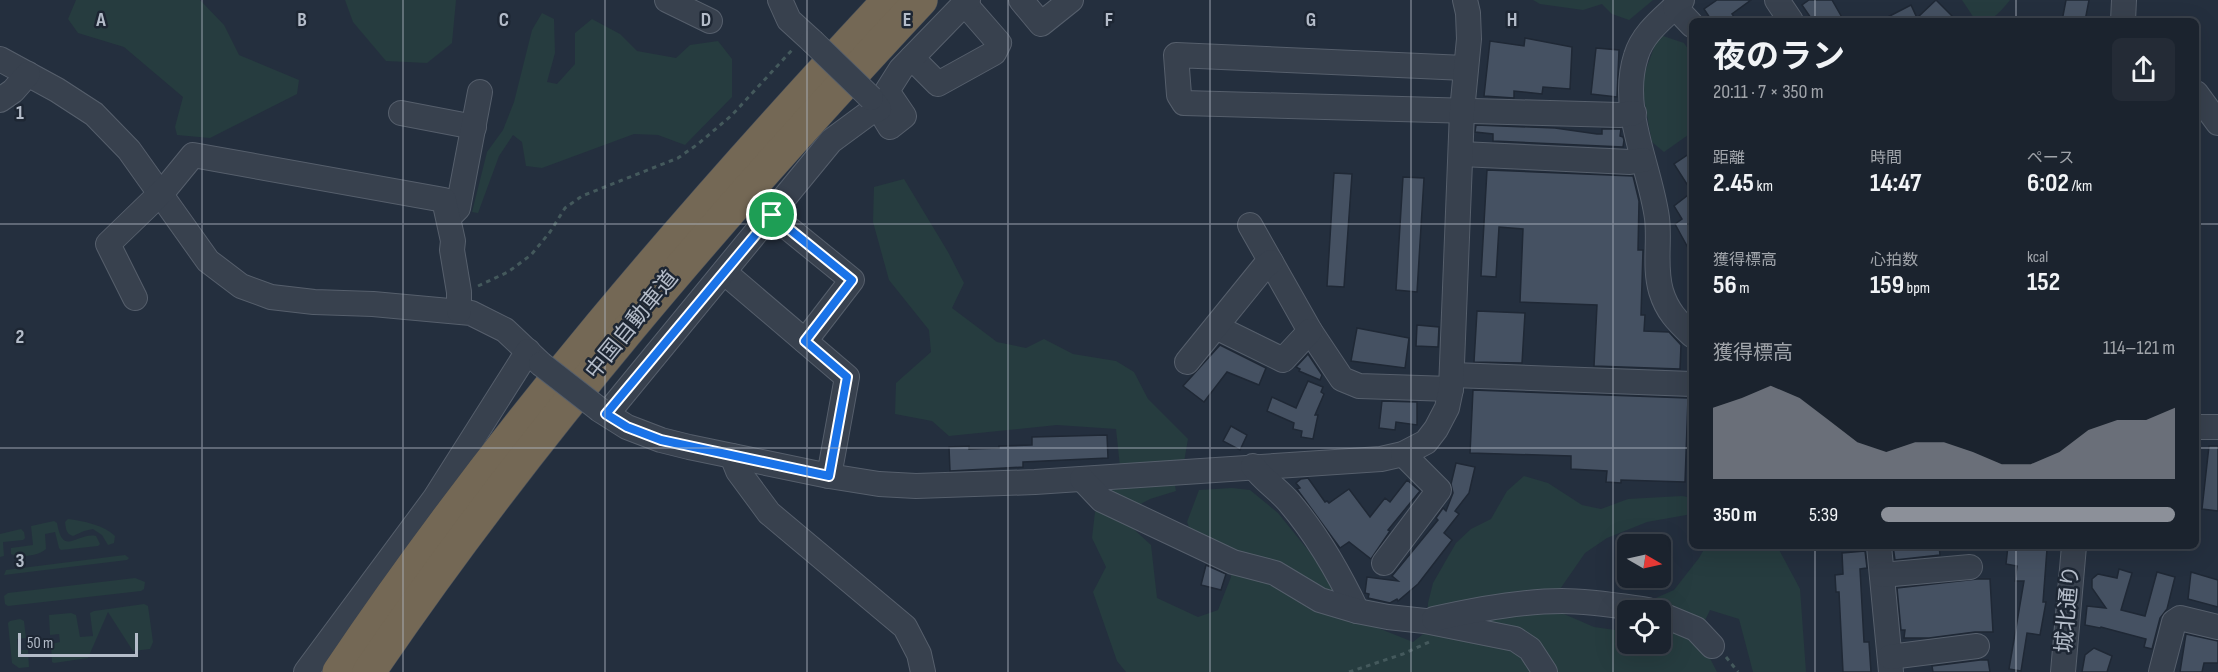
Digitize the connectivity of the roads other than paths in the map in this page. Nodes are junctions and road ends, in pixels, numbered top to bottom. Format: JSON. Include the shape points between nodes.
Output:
{"nodes":[{"id":1,"x":667,"y":0,"type":"edge"},
{"id":2,"x":780,"y":0,"type":"edge"},
{"id":3,"x":889,"y":0,"type":"edge"},
{"id":4,"x":921,"y":0,"type":"edge"},
{"id":5,"x":1021,"y":0,"type":"edge"},
{"id":6,"x":1071,"y":0,"type":"edge"},
{"id":7,"x":1466,"y":0,"type":"edge"},
{"id":8,"x":1777,"y":0,"type":"edge"},
{"id":9,"x":2124,"y":0,"type":"edge"},
{"id":10,"x":966,"y":2,"type":"edge"},
{"id":11,"x":1679,"y":4,"type":"edge"},
{"id":12,"x":1789,"y":18,"type":"edge"},
{"id":13,"x":2123,"y":18,"type":"edge"},
{"id":14,"x":1689,"y":20,"type":"edge"},
{"id":15,"x":710,"y":21,"type":"dead end"},
{"id":16,"x":912,"y":58,"type":"junction"},
{"id":17,"x":0,"y":59,"type":"edge"},
{"id":18,"x":1465,"y":68,"type":"junction"},
{"id":19,"x":28,"y":74,"type":"junction"},
{"id":20,"x":480,"y":92,"type":"dead end"},
{"id":21,"x":2199,"y":97,"type":"edge"},
{"id":22,"x":0,"y":100,"type":"edge"},
{"id":23,"x":875,"y":103,"type":"junction"},
{"id":24,"x":1462,"y":111,"type":"junction"},
{"id":25,"x":401,"y":113,"type":"dead end"},
{"id":26,"x":1634,"y":113,"type":"junction"},
{"id":27,"x":2218,"y":123,"type":"edge"},
{"id":28,"x":474,"y":127,"type":"junction"},
{"id":29,"x":1461,"y":154,"type":"junction"},
{"id":30,"x":1643,"y":160,"type":"junction"},
{"id":31,"x":160,"y":192,"type":"junction"},
{"id":32,"x":772,"y":215,"type":"junction"},
{"id":33,"x":449,"y":217,"type":"junction"},
{"id":34,"x":1250,"y":225,"type":"dead end"},
{"id":35,"x":1271,"y":262,"type":"junction"},
{"id":36,"x":724,"y":272,"type":"junction"},
{"id":37,"x":135,"y":298,"type":"dead end"},
{"id":38,"x":459,"y":301,"type":"junction"},
{"id":39,"x":1216,"y":327,"type":"junction"},
{"id":40,"x":1310,"y":331,"type":"junction"},
{"id":41,"x":1689,"y":333,"type":"edge"},
{"id":42,"x":805,"y":341,"type":"junction"},
{"id":43,"x":535,"y":358,"type":"junction"},
{"id":44,"x":1187,"y":362,"type":"dead end"},
{"id":45,"x":1452,"y":382,"type":"junction"},
{"id":46,"x":1689,"y":384,"type":"edge"},
{"id":47,"x":603,"y":412,"type":"junction"},
{"id":48,"x":2199,"y":427,"type":"edge"},
{"id":49,"x":2218,"y":427,"type":"edge"},
{"id":50,"x":1403,"y":454,"type":"junction"},
{"id":51,"x":732,"y":456,"type":"junction"},
{"id":52,"x":1252,"y":466,"type":"junction"},
{"id":53,"x":829,"y":476,"type":"junction"},
{"id":54,"x":1082,"y":480,"type":"junction"},
{"id":55,"x":1879,"y":549,"type":"edge"},
{"id":56,"x":2074,"y":549,"type":"edge"},
{"id":57,"x":1384,"y":563,"type":"dead end"},
{"id":58,"x":1970,"y":567,"type":"dead end"},
{"id":59,"x":1882,"y":575,"type":"junction"},
{"id":60,"x":1617,"y":606,"type":"edge"},
{"id":61,"x":1358,"y":611,"type":"junction"},
{"id":62,"x":1671,"y":619,"type":"edge"},
{"id":63,"x":1425,"y":621,"type":"junction"},
{"id":64,"x":2218,"y":627,"type":"edge"},
{"id":65,"x":1712,"y":646,"type":"dead end"},
{"id":66,"x":1977,"y":646,"type":"dead end"},
{"id":67,"x":1890,"y":664,"type":"edge"},
{"id":68,"x":306,"y":672,"type":"edge"},
{"id":69,"x":339,"y":672,"type":"edge"},
{"id":70,"x":369,"y":672,"type":"edge"},
{"id":71,"x":923,"y":672,"type":"edge"},
{"id":72,"x":1545,"y":672,"type":"edge"},
{"id":73,"x":2063,"y":672,"type":"edge"},
{"id":74,"x":2161,"y":672,"type":"edge"}],
"edges":[{"from":1,"to":15,"type":"street"},
{"from":2,"to":23,"type":"street","bridge":true,"via":[[789,20]]},
{"from":3,"to":69,"type":"highway","name":"中国自動車道","via":[[749,152],[566,366]]},
{"from":4,"to":70,"type":"highway","name":"中国自動車道","via":[[675,273],[495,498]]},
{"from":5,"to":6,"type":"street","via":[[1041,24]]},
{"from":7,"to":18,"type":"street","via":[[1469,39]]},
{"from":8,"to":12,"type":"street"},
{"from":9,"to":13,"type":"street"},
{"from":10,"to":16,"type":"street"},
{"from":10,"to":16,"type":"street","via":[[999,43],[994,53],[938,84]]},
{"from":11,"to":14,"type":"street"},
{"from":11,"to":26,"type":"street","via":[[1641,42],[1631,81]]},
{"from":16,"to":23,"type":"street","via":[[887,91],[904,116],[890,127]]},
{"from":17,"to":19,"type":"street"},
{"from":18,"to":24,"type":"street"},
{"from":18,"to":24,"type":"street","via":[[1176,55],[1179,95],[1184,103]]},
{"from":19,"to":22,"type":"street"},
{"from":19,"to":31,"type":"street","via":[[94,114],[129,150]]},
{"from":20,"to":28,"type":"street"},
{"from":21,"to":27,"type":"street"},
{"from":23,"to":32,"type":"street","via":[[869,113],[831,141]]},
{"from":24,"to":26,"type":"street"},
{"from":24,"to":29,"type":"street"},
{"from":25,"to":28,"type":"street"},
{"from":26,"to":30,"type":"street"},
{"from":28,"to":33,"type":"street","via":[[458,208]]},
{"from":29,"to":30,"type":"street"},
{"from":29,"to":45,"type":"street"},
{"from":30,"to":41,"type":"street","via":[[1657,222],[1660,289],[1668,310]]},
{"from":31,"to":33,"type":"street","via":[[194,155],[444,200]]},
{"from":31,"to":37,"type":"street","via":[[108,243]]},
{"from":31,"to":38,"type":"street","via":[[208,261],[241,286],[271,297],[373,304]]},
{"from":32,"to":36,"type":"street"},
{"from":32,"to":42,"type":"street","via":[[852,280]]},
{"from":33,"to":38,"type":"street"},
{"from":34,"to":35,"type":"street"},
{"from":35,"to":39,"type":"street"},
{"from":35,"to":40,"type":"street"},
{"from":36,"to":42,"type":"street"},
{"from":36,"to":47,"type":"street"},
{"from":38,"to":43,"type":"street","via":[[471,313],[505,330]]},
{"from":39,"to":40,"type":"street","via":[[1283,360]]},
{"from":39,"to":44,"type":"street"},
{"from":40,"to":45,"type":"street","via":[[1342,380],[1359,386]]},
{"from":42,"to":53,"type":"street","via":[[847,377]]},
{"from":43,"to":47,"type":"street","bridge":true},
{"from":43,"to":68,"type":"street"},
{"from":45,"to":46,"type":"street"},
{"from":45,"to":50,"type":"street","via":[[1447,408],[1436,429],[1426,442]]},
{"from":47,"to":51,"type":"street","via":[[627,427],[661,440]]},
{"from":48,"to":49,"type":"street"},
{"from":50,"to":52,"type":"street","via":[[1381,459]]},
{"from":50,"to":57,"type":"street","via":[[1439,490]]},
{"from":51,"to":53,"type":"street"},
{"from":51,"to":71,"type":"street","via":[[738,471],[769,513],[904,627],[919,654]]},
{"from":52,"to":54,"type":"street"},
{"from":52,"to":61,"type":"street","via":[[1287,499],[1322,543]]},
{"from":53,"to":54,"type":"street","via":[[916,486]]},
{"from":54,"to":61,"type":"street","via":[[1102,500],[1233,562],[1275,573],[1320,600]]},
{"from":55,"to":59,"type":"street"},
{"from":56,"to":73,"type":"street","name":"城北通り"},
{"from":58,"to":59,"type":"street"},
{"from":59,"to":67,"type":"street"},
{"from":60,"to":63,"type":"street","via":[[1560,601],[1477,610]]},
{"from":61,"to":63,"type":"street"},
{"from":62,"to":65,"type":"street","via":[[1696,629]]},
{"from":63,"to":72,"type":"street","via":[[1515,639],[1530,649]]},
{"from":64,"to":74,"type":"street","via":[[2180,618],[2174,622]]},
{"from":66,"to":67,"type":"street"}]}
